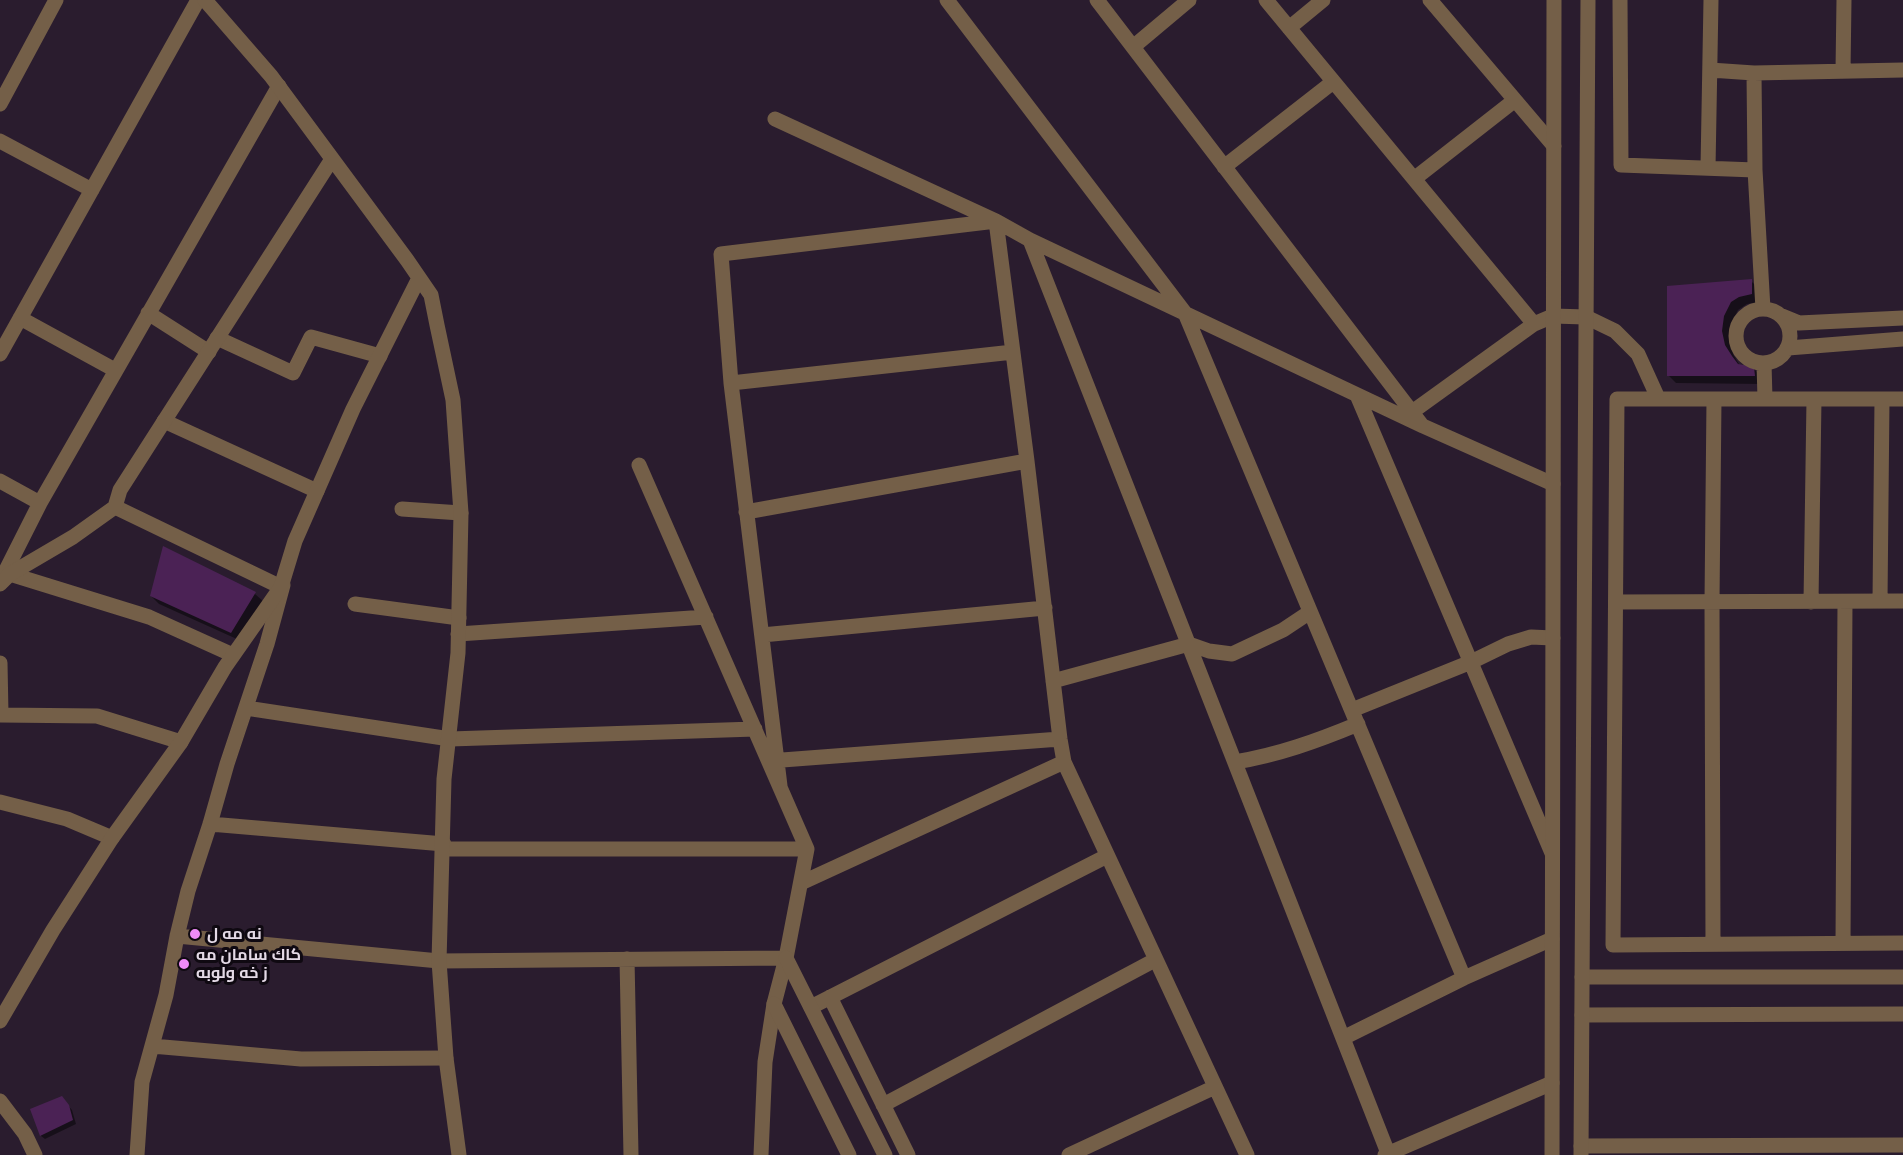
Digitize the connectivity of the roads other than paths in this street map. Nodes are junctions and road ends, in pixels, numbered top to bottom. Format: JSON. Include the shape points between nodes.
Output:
{"nodes":[{"id":1,"x":56,"y":0,"type":"edge"},
{"id":2,"x":198,"y":0,"type":"edge"},
{"id":3,"x":205,"y":0,"type":"edge"},
{"id":4,"x":947,"y":0,"type":"edge"},
{"id":5,"x":1097,"y":0,"type":"edge"},
{"id":6,"x":1189,"y":0,"type":"edge"},
{"id":7,"x":1266,"y":0,"type":"edge"},
{"id":8,"x":1323,"y":0,"type":"edge"},
{"id":9,"x":1430,"y":0,"type":"edge"},
{"id":10,"x":1554,"y":0,"type":"edge"},
{"id":11,"x":1588,"y":0,"type":"edge"},
{"id":12,"x":1620,"y":0,"type":"edge"},
{"id":13,"x":1711,"y":0,"type":"edge"},
{"id":14,"x":1844,"y":0,"type":"edge"},
{"id":15,"x":1289,"y":28,"type":"junction"},
{"id":16,"x":1133,"y":47,"type":"junction"},
{"id":17,"x":1710,"y":70,"type":"junction"},
{"id":18,"x":1903,"y":70,"type":"edge"},
{"id":19,"x":1843,"y":71,"type":"junction"},
{"id":20,"x":1754,"y":73,"type":"junction"},
{"id":21,"x":16,"y":75,"type":"junction"},
{"id":22,"x":0,"y":76,"type":"edge"},
{"id":23,"x":1333,"y":82,"type":"junction"},
{"id":24,"x":279,"y":86,"type":"junction"},
{"id":25,"x":1515,"y":100,"type":"junction"},
{"id":26,"x":0,"y":104,"type":"edge"},
{"id":27,"x":775,"y":119,"type":"dead end"},
{"id":28,"x":0,"y":141,"type":"edge"},
{"id":29,"x":1554,"y":146,"type":"junction"},
{"id":30,"x":333,"y":159,"type":"junction"},
{"id":31,"x":1224,"y":167,"type":"junction"},
{"id":32,"x":1708,"y":168,"type":"junction"},
{"id":33,"x":1755,"y":170,"type":"junction"},
{"id":34,"x":1414,"y":179,"type":"junction"},
{"id":35,"x":92,"y":190,"type":"junction"},
{"id":36,"x":996,"y":221,"type":"junction"},
{"id":37,"x":1030,"y":240,"type":"junction"},
{"id":38,"x":419,"y":278,"type":"junction"},
{"id":39,"x":1763,"y":309,"type":"junction"},
{"id":40,"x":148,"y":313,"type":"junction"},
{"id":41,"x":1185,"y":313,"type":"junction"},
{"id":42,"x":1553,"y":316,"type":"junction"},
{"id":43,"x":1782,"y":316,"type":"junction"},
{"id":44,"x":1586,"y":317,"type":"junction"},
{"id":45,"x":20,"y":318,"type":"junction"},
{"id":46,"x":1903,"y":318,"type":"edge"},
{"id":47,"x":1534,"y":324,"type":"junction"},
{"id":48,"x":217,"y":338,"type":"junction"},
{"id":49,"x":1903,"y":339,"type":"edge"},
{"id":50,"x":1788,"y":348,"type":"junction"},
{"id":51,"x":209,"y":352,"type":"junction"},
{"id":52,"x":1013,"y":352,"type":"junction"},
{"id":53,"x":0,"y":354,"type":"edge"},
{"id":54,"x":380,"y":356,"type":"junction"},
{"id":55,"x":1764,"y":363,"type":"junction"},
{"id":56,"x":115,"y":370,"type":"junction"},
{"id":57,"x":731,"y":383,"type":"junction"},
{"id":58,"x":1357,"y":395,"type":"junction"},
{"id":59,"x":1658,"y":398,"type":"junction"},
{"id":60,"x":1714,"y":399,"type":"junction"},
{"id":61,"x":1765,"y":399,"type":"junction"},
{"id":62,"x":1814,"y":399,"type":"junction"},
{"id":63,"x":1882,"y":399,"type":"junction"},
{"id":64,"x":1903,"y":399,"type":"edge"},
{"id":65,"x":1412,"y":412,"type":"junction"},
{"id":66,"x":164,"y":421,"type":"junction"},
{"id":67,"x":1423,"y":426,"type":"junction"},
{"id":68,"x":1027,"y":461,"type":"junction"},
{"id":69,"x":639,"y":465,"type":"dead end"},
{"id":70,"x":0,"y":481,"type":"edge"},
{"id":71,"x":1553,"y":484,"type":"junction"},
{"id":72,"x":317,"y":491,"type":"junction"},
{"id":73,"x":40,"y":503,"type":"junction"},
{"id":74,"x":115,"y":507,"type":"junction"},
{"id":75,"x":402,"y":509,"type":"dead end"},
{"id":76,"x":746,"y":512,"type":"junction"},
{"id":77,"x":461,"y":513,"type":"junction"},
{"id":78,"x":3,"y":580,"type":"edge"},
{"id":79,"x":284,"y":580,"type":"junction"},
{"id":80,"x":1903,"y":601,"type":"edge"},
{"id":81,"x":1616,"y":602,"type":"junction"},
{"id":82,"x":1712,"y":602,"type":"junction"},
{"id":83,"x":1811,"y":602,"type":"junction"},
{"id":84,"x":1845,"y":602,"type":"junction"},
{"id":85,"x":1880,"y":602,"type":"junction"},
{"id":86,"x":355,"y":604,"type":"dead end"},
{"id":87,"x":1045,"y":608,"type":"junction"},
{"id":88,"x":1310,"y":612,"type":"junction"},
{"id":89,"x":706,"y":617,"type":"junction"},
{"id":90,"x":459,"y":618,"type":"junction"},
{"id":91,"x":458,"y":634,"type":"junction"},
{"id":92,"x":762,"y":635,"type":"junction"},
{"id":93,"x":1553,"y":638,"type":"junction"},
{"id":94,"x":1189,"y":644,"type":"junction"},
{"id":95,"x":233,"y":655,"type":"junction"},
{"id":96,"x":1471,"y":662,"type":"junction"},
{"id":97,"x":0,"y":663,"type":"edge"},
{"id":98,"x":1053,"y":681,"type":"junction"},
{"id":99,"x":246,"y":708,"type":"junction"},
{"id":100,"x":1,"y":715,"type":"edge"},
{"id":101,"x":1355,"y":717,"type":"junction"},
{"id":102,"x":755,"y":729,"type":"junction"},
{"id":103,"x":1060,"y":739,"type":"junction"},
{"id":104,"x":450,"y":740,"type":"junction"},
{"id":105,"x":181,"y":742,"type":"junction"},
{"id":106,"x":773,"y":760,"type":"junction"},
{"id":107,"x":1064,"y":762,"type":"junction"},
{"id":108,"x":1235,"y":762,"type":"junction"},
{"id":109,"x":0,"y":802,"type":"edge"},
{"id":110,"x":210,"y":824,"type":"junction"},
{"id":111,"x":112,"y":838,"type":"junction"},
{"id":112,"x":443,"y":846,"type":"junction"},
{"id":113,"x":807,"y":849,"type":"junction"},
{"id":114,"x":1552,"y":853,"type":"junction"},
{"id":115,"x":1107,"y":855,"type":"junction"},
{"id":116,"x":801,"y":884,"type":"junction"},
{"id":117,"x":177,"y":936,"type":"junction"},
{"id":118,"x":1552,"y":939,"type":"junction"},
{"id":119,"x":1842,"y":943,"type":"junction"},
{"id":120,"x":1903,"y":943,"type":"edge"},
{"id":121,"x":1713,"y":944,"type":"junction"},
{"id":122,"x":786,"y":958,"type":"junction"},
{"id":123,"x":627,"y":959,"type":"junction"},
{"id":124,"x":1155,"y":960,"type":"junction"},
{"id":125,"x":439,"y":961,"type":"junction"},
{"id":126,"x":1582,"y":977,"type":"junction"},
{"id":127,"x":1903,"y":977,"type":"edge"},
{"id":128,"x":1464,"y":978,"type":"junction"},
{"id":129,"x":830,"y":997,"type":"junction"},
{"id":130,"x":774,"y":1004,"type":"junction"},
{"id":131,"x":811,"y":1006,"type":"junction"},
{"id":132,"x":1903,"y":1014,"type":"edge"},
{"id":133,"x":1582,"y":1015,"type":"junction"},
{"id":134,"x":0,"y":1021,"type":"edge"},
{"id":135,"x":1343,"y":1038,"type":"junction"},
{"id":136,"x":152,"y":1047,"type":"junction"},
{"id":137,"x":446,"y":1058,"type":"junction"},
{"id":138,"x":1552,"y":1083,"type":"junction"},
{"id":139,"x":1215,"y":1087,"type":"junction"},
{"id":140,"x":0,"y":1101,"type":"edge"},
{"id":141,"x":883,"y":1105,"type":"junction"},
{"id":142,"x":1903,"y":1145,"type":"edge"},
{"id":143,"x":1581,"y":1150,"type":"edge"},
{"id":144,"x":1387,"y":1154,"type":"edge"},
{"id":145,"x":35,"y":1155,"type":"edge"},
{"id":146,"x":137,"y":1155,"type":"edge"},
{"id":147,"x":459,"y":1155,"type":"edge"},
{"id":148,"x":631,"y":1155,"type":"edge"},
{"id":149,"x":761,"y":1155,"type":"edge"},
{"id":150,"x":849,"y":1155,"type":"edge"},
{"id":151,"x":885,"y":1155,"type":"edge"},
{"id":152,"x":908,"y":1155,"type":"edge"},
{"id":153,"x":1069,"y":1155,"type":"edge"},
{"id":154,"x":1247,"y":1155,"type":"edge"},
{"id":155,"x":1552,"y":1155,"type":"edge"}],
"edges":[{"from":1,"to":21,"type":"street"},
{"from":2,"to":35,"type":"street"},
{"from":3,"to":24,"type":"street"},
{"from":4,"to":41,"type":"street"},
{"from":5,"to":16,"type":"street"},
{"from":6,"to":16,"type":"street"},
{"from":7,"to":15,"type":"street"},
{"from":8,"to":15,"type":"street"},
{"from":9,"to":25,"type":"street"},
{"from":10,"to":29,"type":"street"},
{"from":11,"to":44,"type":"street"},
{"from":12,"to":32,"type":"street","via":[[1621,165]]},
{"from":13,"to":17,"type":"street"},
{"from":14,"to":19,"type":"street"},
{"from":15,"to":23,"type":"street"},
{"from":16,"to":31,"type":"street"},
{"from":17,"to":20,"type":"street"},
{"from":17,"to":32,"type":"street"},
{"from":18,"to":19,"type":"street"},
{"from":19,"to":20,"type":"street"},
{"from":20,"to":33,"type":"street"},
{"from":21,"to":22,"type":"street"},
{"from":21,"to":26,"type":"street"},
{"from":23,"to":31,"type":"street"},
{"from":23,"to":34,"type":"street"},
{"from":24,"to":30,"type":"street"},
{"from":24,"to":40,"type":"street"},
{"from":25,"to":29,"type":"street"},
{"from":25,"to":34,"type":"street"},
{"from":27,"to":36,"type":"street"},
{"from":28,"to":35,"type":"street"},
{"from":29,"to":42,"type":"street"},
{"from":30,"to":38,"type":"street"},
{"from":30,"to":48,"type":"street"},
{"from":31,"to":65,"type":"street"},
{"from":32,"to":33,"type":"street"},
{"from":33,"to":39,"type":"street"},
{"from":34,"to":47,"type":"street"},
{"from":35,"to":45,"type":"street"},
{"from":36,"to":37,"type":"street"},
{"from":36,"to":52,"type":"street"},
{"from":36,"to":57,"type":"street","via":[[721,254]]},
{"from":37,"to":41,"type":"street"},
{"from":37,"to":94,"type":"street"},
{"from":38,"to":54,"type":"street"},
{"from":38,"to":77,"type":"street","via":[[431,295],[453,400]]},
{"from":39,"to":43,"type":"street"},
{"from":39,"to":55,"type":"street","via":[[1744,317],[1736,337],[1744,356]]},
{"from":40,"to":51,"type":"street"},
{"from":40,"to":56,"type":"street"},
{"from":41,"to":58,"type":"street"},
{"from":41,"to":88,"type":"street"},
{"from":42,"to":44,"type":"street"},
{"from":42,"to":47,"type":"street"},
{"from":42,"to":71,"type":"street"},
{"from":43,"to":46,"type":"street","via":[[1800,323]]},
{"from":43,"to":50,"type":"street","via":[[1791,335]]},
{"from":44,"to":59,"type":"street","via":[[1615,331],[1638,354]]},
{"from":44,"to":126,"type":"street"},
{"from":45,"to":53,"type":"street"},
{"from":45,"to":56,"type":"street"},
{"from":47,"to":65,"type":"street"},
{"from":48,"to":51,"type":"street"},
{"from":48,"to":54,"type":"street","via":[[293,373],[311,337]]},
{"from":49,"to":50,"type":"street"},
{"from":50,"to":55,"type":"street","via":[[1774,361]]},
{"from":51,"to":66,"type":"street"},
{"from":52,"to":57,"type":"street"},
{"from":52,"to":68,"type":"street"},
{"from":54,"to":72,"type":"street"},
{"from":55,"to":61,"type":"street"},
{"from":56,"to":73,"type":"street"},
{"from":57,"to":76,"type":"street"},
{"from":58,"to":67,"type":"street"},
{"from":58,"to":96,"type":"street"},
{"from":59,"to":60,"type":"street"},
{"from":59,"to":81,"type":"street","via":[[1617,399]]},
{"from":60,"to":61,"type":"street"},
{"from":60,"to":82,"type":"street"},
{"from":61,"to":62,"type":"street"},
{"from":62,"to":63,"type":"street"},
{"from":62,"to":83,"type":"street"},
{"from":63,"to":64,"type":"street"},
{"from":63,"to":85,"type":"street"},
{"from":65,"to":67,"type":"street"},
{"from":66,"to":72,"type":"street"},
{"from":66,"to":74,"type":"street","via":[[120,490]]},
{"from":67,"to":71,"type":"street"},
{"from":68,"to":76,"type":"street"},
{"from":68,"to":87,"type":"street"},
{"from":69,"to":89,"type":"street"},
{"from":70,"to":73,"type":"street"},
{"from":71,"to":93,"type":"street"},
{"from":72,"to":79,"type":"street","via":[[295,540]]},
{"from":73,"to":78,"type":"street"},
{"from":74,"to":78,"type":"street"},
{"from":74,"to":79,"type":"street"},
{"from":75,"to":77,"type":"street"},
{"from":76,"to":92,"type":"street"},
{"from":77,"to":90,"type":"street"},
{"from":78,"to":95,"type":"street","via":[[149,617]]},
{"from":79,"to":95,"type":"street"},
{"from":79,"to":99,"type":"street"},
{"from":80,"to":85,"type":"street"},
{"from":81,"to":82,"type":"street"},
{"from":81,"to":121,"type":"street","via":[[1613,945]]},
{"from":82,"to":83,"type":"street"},
{"from":82,"to":121,"type":"street"},
{"from":83,"to":84,"type":"street"},
{"from":84,"to":85,"type":"street"},
{"from":84,"to":119,"type":"street"},
{"from":86,"to":90,"type":"street"},
{"from":87,"to":92,"type":"street"},
{"from":87,"to":98,"type":"street"},
{"from":88,"to":94,"type":"street","via":[[1283,630],[1232,654]]},
{"from":88,"to":101,"type":"street"},
{"from":89,"to":91,"type":"street"},
{"from":89,"to":102,"type":"street"},
{"from":90,"to":91,"type":"street"},
{"from":91,"to":104,"type":"street"},
{"from":92,"to":106,"type":"street"},
{"from":93,"to":96,"type":"street","via":[[1524,639]]},
{"from":93,"to":114,"type":"street"},
{"from":94,"to":98,"type":"street"},
{"from":94,"to":108,"type":"street"},
{"from":95,"to":105,"type":"street"},
{"from":96,"to":101,"type":"street"},
{"from":96,"to":114,"type":"street"},
{"from":97,"to":100,"type":"street"},
{"from":98,"to":103,"type":"street"},
{"from":99,"to":104,"type":"street"},
{"from":99,"to":110,"type":"street"},
{"from":100,"to":105,"type":"street","via":[[97,716]]},
{"from":101,"to":108,"type":"street","via":[[1316,742]]},
{"from":101,"to":128,"type":"street"},
{"from":102,"to":104,"type":"street"},
{"from":102,"to":106,"type":"street"},
{"from":103,"to":106,"type":"street"},
{"from":103,"to":107,"type":"street"},
{"from":104,"to":112,"type":"street","via":[[444,779]]},
{"from":105,"to":111,"type":"street"},
{"from":106,"to":113,"type":"street"},
{"from":107,"to":115,"type":"street"},
{"from":107,"to":116,"type":"street"},
{"from":108,"to":135,"type":"street"},
{"from":109,"to":111,"type":"street","via":[[67,819]]},
{"from":110,"to":112,"type":"street"},
{"from":110,"to":117,"type":"street"},
{"from":111,"to":134,"type":"street"},
{"from":112,"to":113,"type":"street"},
{"from":112,"to":125,"type":"street"},
{"from":113,"to":116,"type":"street"},
{"from":114,"to":118,"type":"street"},
{"from":115,"to":124,"type":"street"},
{"from":115,"to":129,"type":"street"},
{"from":116,"to":122,"type":"street"},
{"from":117,"to":125,"type":"street"},
{"from":117,"to":136,"type":"street"},
{"from":118,"to":128,"type":"street"},
{"from":118,"to":138,"type":"street"},
{"from":119,"to":120,"type":"street"},
{"from":119,"to":121,"type":"street"},
{"from":122,"to":123,"type":"street"},
{"from":122,"to":130,"type":"street"},
{"from":122,"to":131,"type":"street"},
{"from":123,"to":125,"type":"street"},
{"from":123,"to":148,"type":"street"},
{"from":124,"to":139,"type":"street"},
{"from":124,"to":141,"type":"street"},
{"from":125,"to":137,"type":"street"},
{"from":126,"to":127,"type":"street"},
{"from":126,"to":133,"type":"street"},
{"from":128,"to":135,"type":"street"},
{"from":129,"to":131,"type":"street"},
{"from":129,"to":141,"type":"street"},
{"from":130,"to":149,"type":"street","via":[[765,1062]]},
{"from":130,"to":150,"type":"street"},
{"from":131,"to":151,"type":"street"},
{"from":132,"to":133,"type":"street"},
{"from":133,"to":143,"type":"street"},
{"from":135,"to":144,"type":"street"},
{"from":136,"to":137,"type":"street","via":[[301,1059]]},
{"from":136,"to":146,"type":"street","via":[[142,1082]]},
{"from":137,"to":147,"type":"street"},
{"from":138,"to":144,"type":"street"},
{"from":138,"to":155,"type":"street"},
{"from":139,"to":153,"type":"street"},
{"from":139,"to":154,"type":"street"},
{"from":140,"to":145,"type":"street","via":[[25,1134]]},
{"from":141,"to":152,"type":"street"},
{"from":142,"to":143,"type":"street"}]}
